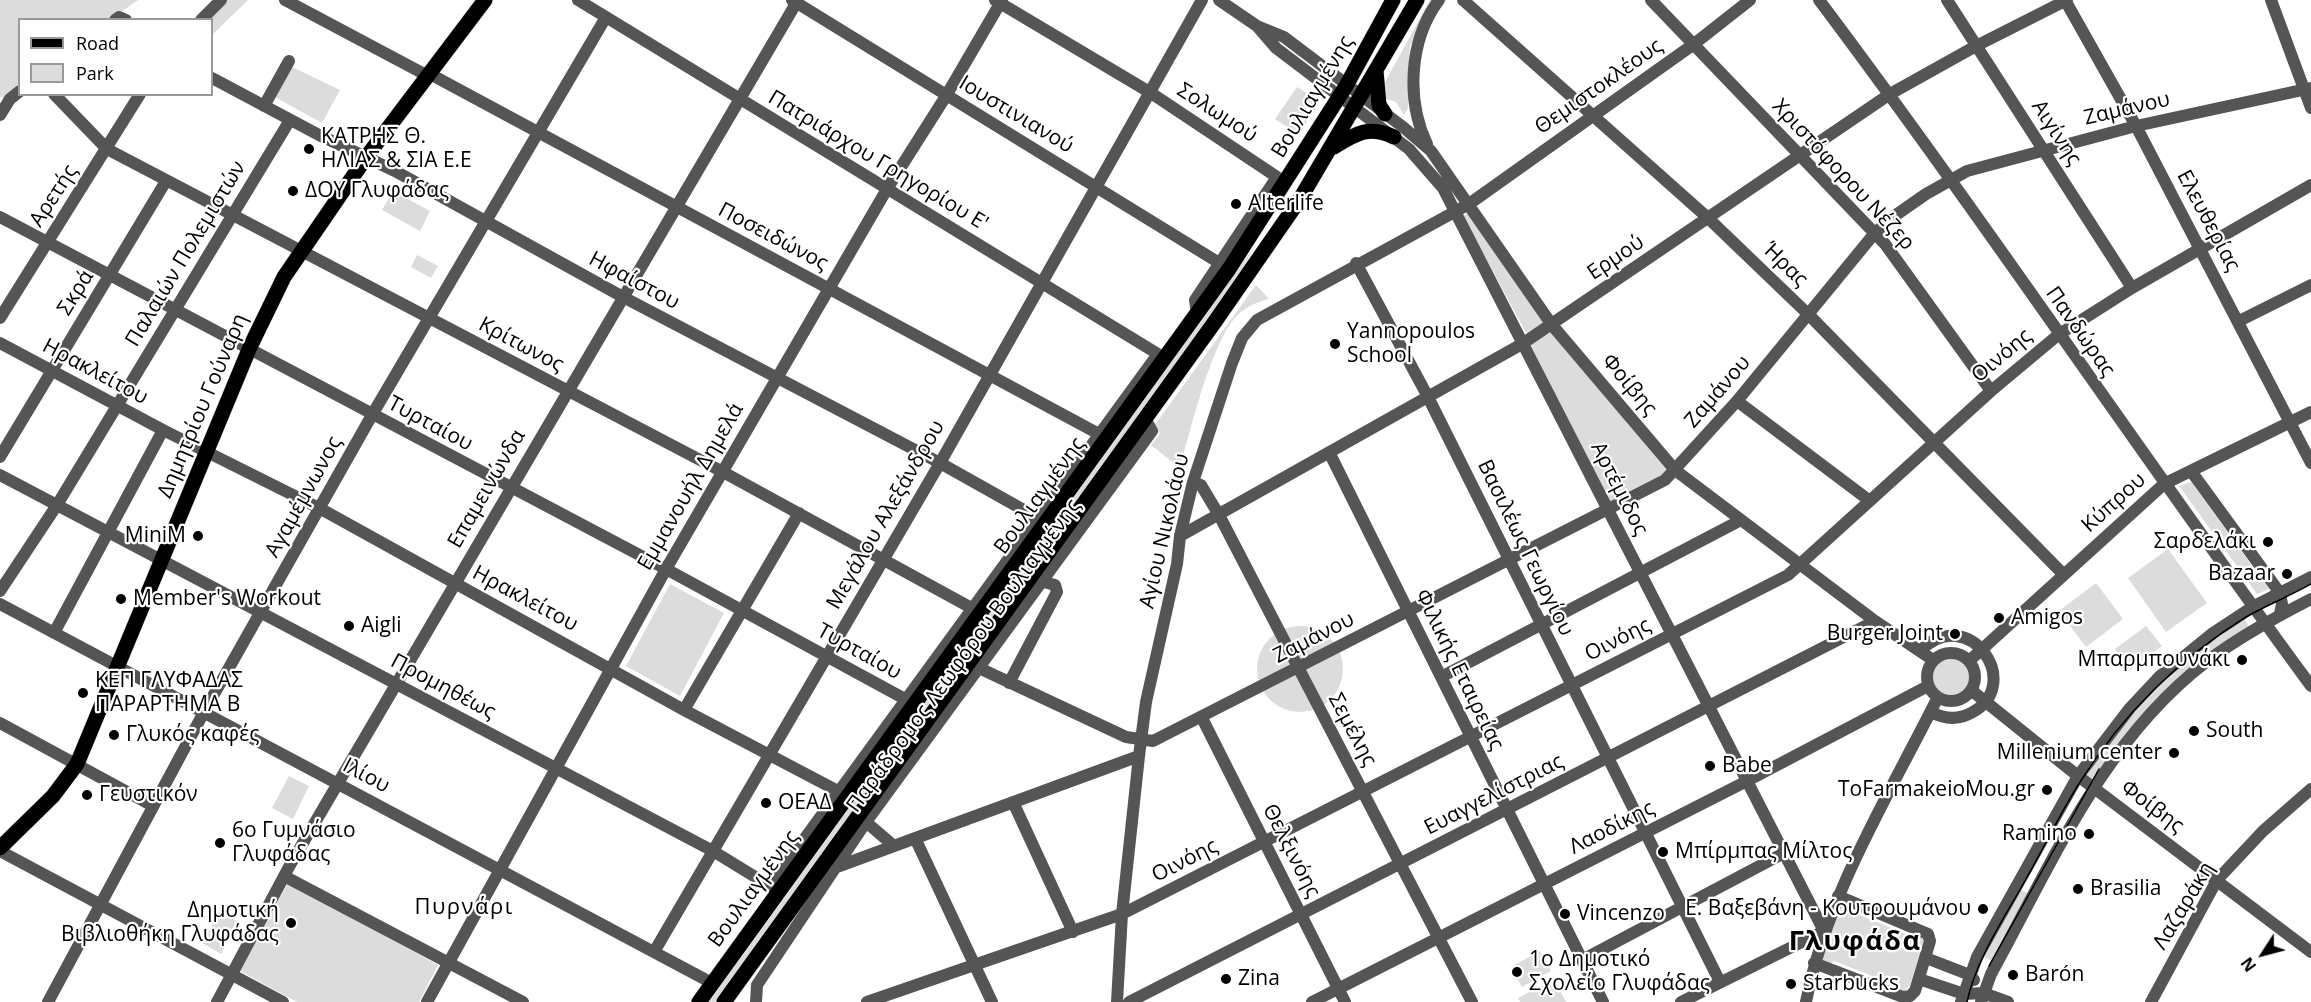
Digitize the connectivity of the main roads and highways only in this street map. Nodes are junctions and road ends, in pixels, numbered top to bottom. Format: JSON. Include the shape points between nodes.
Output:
{"nodes":[{"id":1,"x":485,"y":0,"type":"edge"},
{"id":2,"x":1393,"y":0,"type":"edge"},
{"id":3,"x":1417,"y":0,"type":"edge"},
{"id":4,"x":1376,"y":70,"type":"junction"},
{"id":5,"x":1388,"y":117,"type":"road end"},
{"id":6,"x":1394,"y":137,"type":"road end"},
{"id":7,"x":1332,"y":148,"type":"junction"},
{"id":8,"x":1283,"y":188,"type":"junction"},
{"id":9,"x":1262,"y":202,"type":"road end"},
{"id":10,"x":0,"y":850,"type":"edge"},
{"id":11,"x":699,"y":1002,"type":"edge"},
{"id":12,"x":724,"y":1002,"type":"edge"}],
"edges":[{"from":1,"to":10,"type":"main road","name":"Δημητρίου Γούναρη","via":[[367,156],[284,277],[249,350],[77,764],[53,796]]},
{"from":2,"to":8,"type":"main road","name":"Βουλιαγμένης","via":[[1343,92]]},
{"from":3,"to":4,"type":"main road","name":"Βουλιαγμένης"},
{"from":4,"to":5,"type":"main road","via":[[1379,105]]},
{"from":4,"to":7,"type":"main road","name":"Βουλιαγμένης"},
{"from":6,"to":7,"type":"main road","via":[[1382,131],[1361,130]]},
{"from":7,"to":12,"type":"main road","name":"Βουλιαγμένης","via":[[1214,323],[764,962]]},
{"from":8,"to":9,"type":"main road"},
{"from":8,"to":11,"type":"main road","name":"Βουλιαγμένης"}]}
